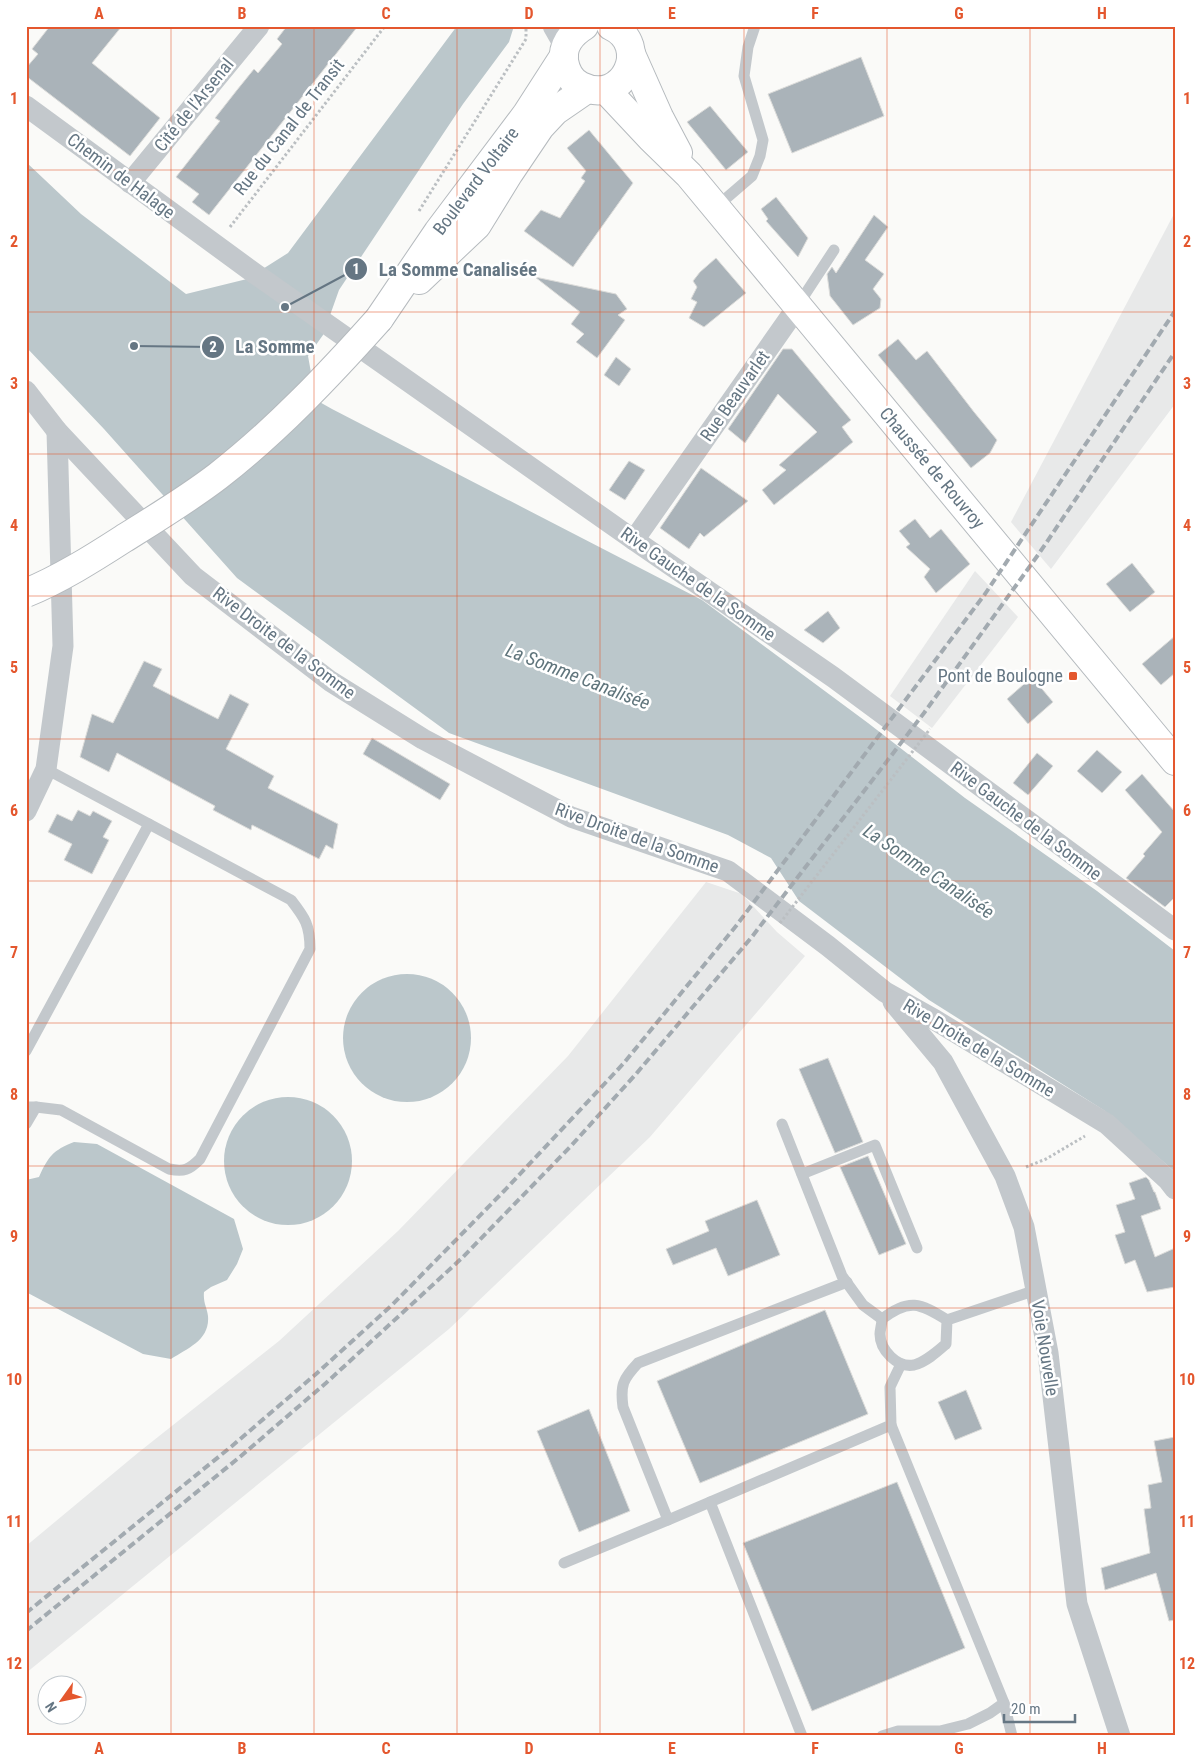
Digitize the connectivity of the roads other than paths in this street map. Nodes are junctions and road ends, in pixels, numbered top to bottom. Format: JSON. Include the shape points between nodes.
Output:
{"nodes":[{"id":1,"x":258,"y":26,"type":"edge"},
{"id":2,"x":583,"y":26,"type":"edge"},
{"id":3,"x":755,"y":26,"type":"edge"},
{"id":4,"x":621,"y":35,"type":"edge"},
{"id":5,"x":561,"y":43,"type":"edge"},
{"id":6,"x":597,"y":90,"type":"junction"},
{"id":7,"x":26,"y":106,"type":"edge"},
{"id":8,"x":689,"y":175,"type":"junction"},
{"id":9,"x":130,"y":183,"type":"junction"},
{"id":10,"x":716,"y":207,"type":"junction"},
{"id":11,"x":215,"y":245,"type":"joint"},
{"id":12,"x":834,"y":250,"type":"dead end"},
{"id":13,"x":798,"y":306,"type":"junction"},
{"id":14,"x":379,"y":319,"type":"junction"},
{"id":15,"x":26,"y":391,"type":"edge"},
{"id":16,"x":57,"y":432,"type":"junction"},
{"id":17,"x":634,"y":540,"type":"junction"},
{"id":18,"x":26,"y":593,"type":"edge"},
{"id":19,"x":1175,"y":761,"type":"edge"},
{"id":20,"x":46,"y":769,"type":"junction"},
{"id":21,"x":26,"y":811,"type":"edge"},
{"id":22,"x":149,"y":824,"type":"junction"},
{"id":23,"x":1175,"y":930,"type":"edge"},
{"id":24,"x":885,"y":992,"type":"junction"},
{"id":25,"x":26,"y":1051,"type":"edge"},
{"id":26,"x":31,"y":1107,"type":"edge"},
{"id":27,"x":26,"y":1124,"type":"edge"},
{"id":28,"x":782,"y":1124,"type":"dead end"},
{"id":29,"x":802,"y":1174,"type":"junction"},
{"id":30,"x":1175,"y":1189,"type":"edge"},
{"id":31,"x":917,"y":1248,"type":"dead end"},
{"id":32,"x":846,"y":1282,"type":"junction"},
{"id":33,"x":1036,"y":1290,"type":"junction"},
{"id":34,"x":882,"y":1319,"type":"junction"},
{"id":35,"x":947,"y":1320,"type":"junction"},
{"id":36,"x":901,"y":1364,"type":"junction"},
{"id":37,"x":891,"y":1424,"type":"junction"},
{"id":38,"x":710,"y":1502,"type":"junction"},
{"id":39,"x":668,"y":1520,"type":"junction"},
{"id":40,"x":564,"y":1563,"type":"dead end"},
{"id":41,"x":1004,"y":1703,"type":"junction"},
{"id":42,"x":802,"y":1736,"type":"edge"},
{"id":43,"x":882,"y":1736,"type":"edge"},
{"id":44,"x":1012,"y":1736,"type":"edge"},
{"id":45,"x":1120,"y":1736,"type":"edge"}],
"edges":[{"from":1,"to":9,"type":"street","name":"Cité de l'Arsenal"},
{"from":2,"to":5,"type":"main road","name":"Boulevard Voltaire"},
{"from":3,"to":10,"type":"lane","via":[[744,76],[763,140],[760,156],[752,176]]},
{"from":4,"to":6,"type":"main road","name":"Boulevard Voltaire","via":[[631,63],[628,72],[615,86]]},
{"from":4,"to":8,"type":"main road","name":"Chaussée de Rouvroy"},
{"from":5,"to":6,"type":"main road","name":"Chaussée de Rouvroy","via":[[570,76],[578,84]]},
{"from":5,"to":14,"type":"main road","name":"Boulevard Voltaire","via":[[526,114],[438,232]]},
{"from":6,"to":8,"type":"main road","name":"Chaussée de Rouvroy","via":[[619,102]]},
{"from":6,"to":14,"type":"main road","name":"Boulevard Voltaire","via":[[555,111],[508,172],[477,225]]},
{"from":7,"to":9,"type":"street","name":"Chemin de Halage"},
{"from":8,"to":10,"type":"main road","name":"Chaussée de Rouvroy"},
{"from":9,"to":11,"type":"street","name":"Chemin de Halage"},
{"from":10,"to":13,"type":"main road","name":"Chaussée de Rouvroy"},
{"from":11,"to":17,"type":"street","name":"Rive Gauche de la Somme"},
{"from":12,"to":13,"type":"lane","name":"Rue Beauvarlet"},
{"from":13,"to":17,"type":"street","name":"Rue Beauvarlet"},
{"from":13,"to":19,"type":"main road","name":"Chaussée de Rouvroy"},
{"from":14,"to":18,"type":"main road","bridge":true,"via":[[324,380],[217,476],[89,560]]},
{"from":15,"to":16,"type":"street","name":"Rive Droite de la Somme"},
{"from":16,"to":20,"type":"street","via":[[63,646]]},
{"from":16,"to":24,"type":"street","name":"Rive Droite de la Somme","via":[[194,576],[330,681],[423,739],[571,817],[728,871]]},
{"from":17,"to":23,"type":"street","name":"Rive Gauche de la Somme","via":[[833,677]]},
{"from":20,"to":21,"type":"street"},
{"from":20,"to":22,"type":"lane"},
{"from":22,"to":25,"type":"lane"},
{"from":22,"to":26,"type":"lane","via":[[291,900],[306,921],[310,949],[200,1159],[191,1168],[169,1169],[61,1110]]},
{"from":24,"to":30,"type":"street","name":"Rive Droite de la Somme","via":[[1107,1124]]},
{"from":24,"to":33,"type":"street","name":"Voie Nouvelle","via":[[942,1062],[1005,1176],[1024,1227]]},
{"from":26,"to":27,"type":"lane"},
{"from":28,"to":29,"type":"lane"},
{"from":29,"to":31,"type":"lane","via":[[875,1145]]},
{"from":29,"to":32,"type":"lane"},
{"from":32,"to":34,"type":"lane","via":[[863,1305]]},
{"from":32,"to":39,"type":"lane","via":[[638,1363],[625,1377],[620,1392],[622,1407]]},
{"from":33,"to":35,"type":"lane"},
{"from":33,"to":45,"type":"street","name":"Voie Nouvelle","via":[[1048,1353],[1077,1604]]},
{"from":34,"to":35,"type":"lane","via":[[895,1309],[912,1304],[928,1308]]},
{"from":34,"to":36,"type":"lane","via":[[880,1336],[887,1354]]},
{"from":35,"to":36,"type":"lane","via":[[946,1344],[941,1349],[914,1365]]},
{"from":36,"to":37,"type":"lane","via":[[890,1387]]},
{"from":37,"to":38,"type":"lane"},
{"from":37,"to":41,"type":"lane"},
{"from":38,"to":39,"type":"lane"},
{"from":38,"to":42,"type":"lane"},
{"from":39,"to":40,"type":"lane"},
{"from":41,"to":43,"type":"lane","via":[[968,1724],[950,1729],[898,1731]]},
{"from":41,"to":44,"type":"lane"}]}
